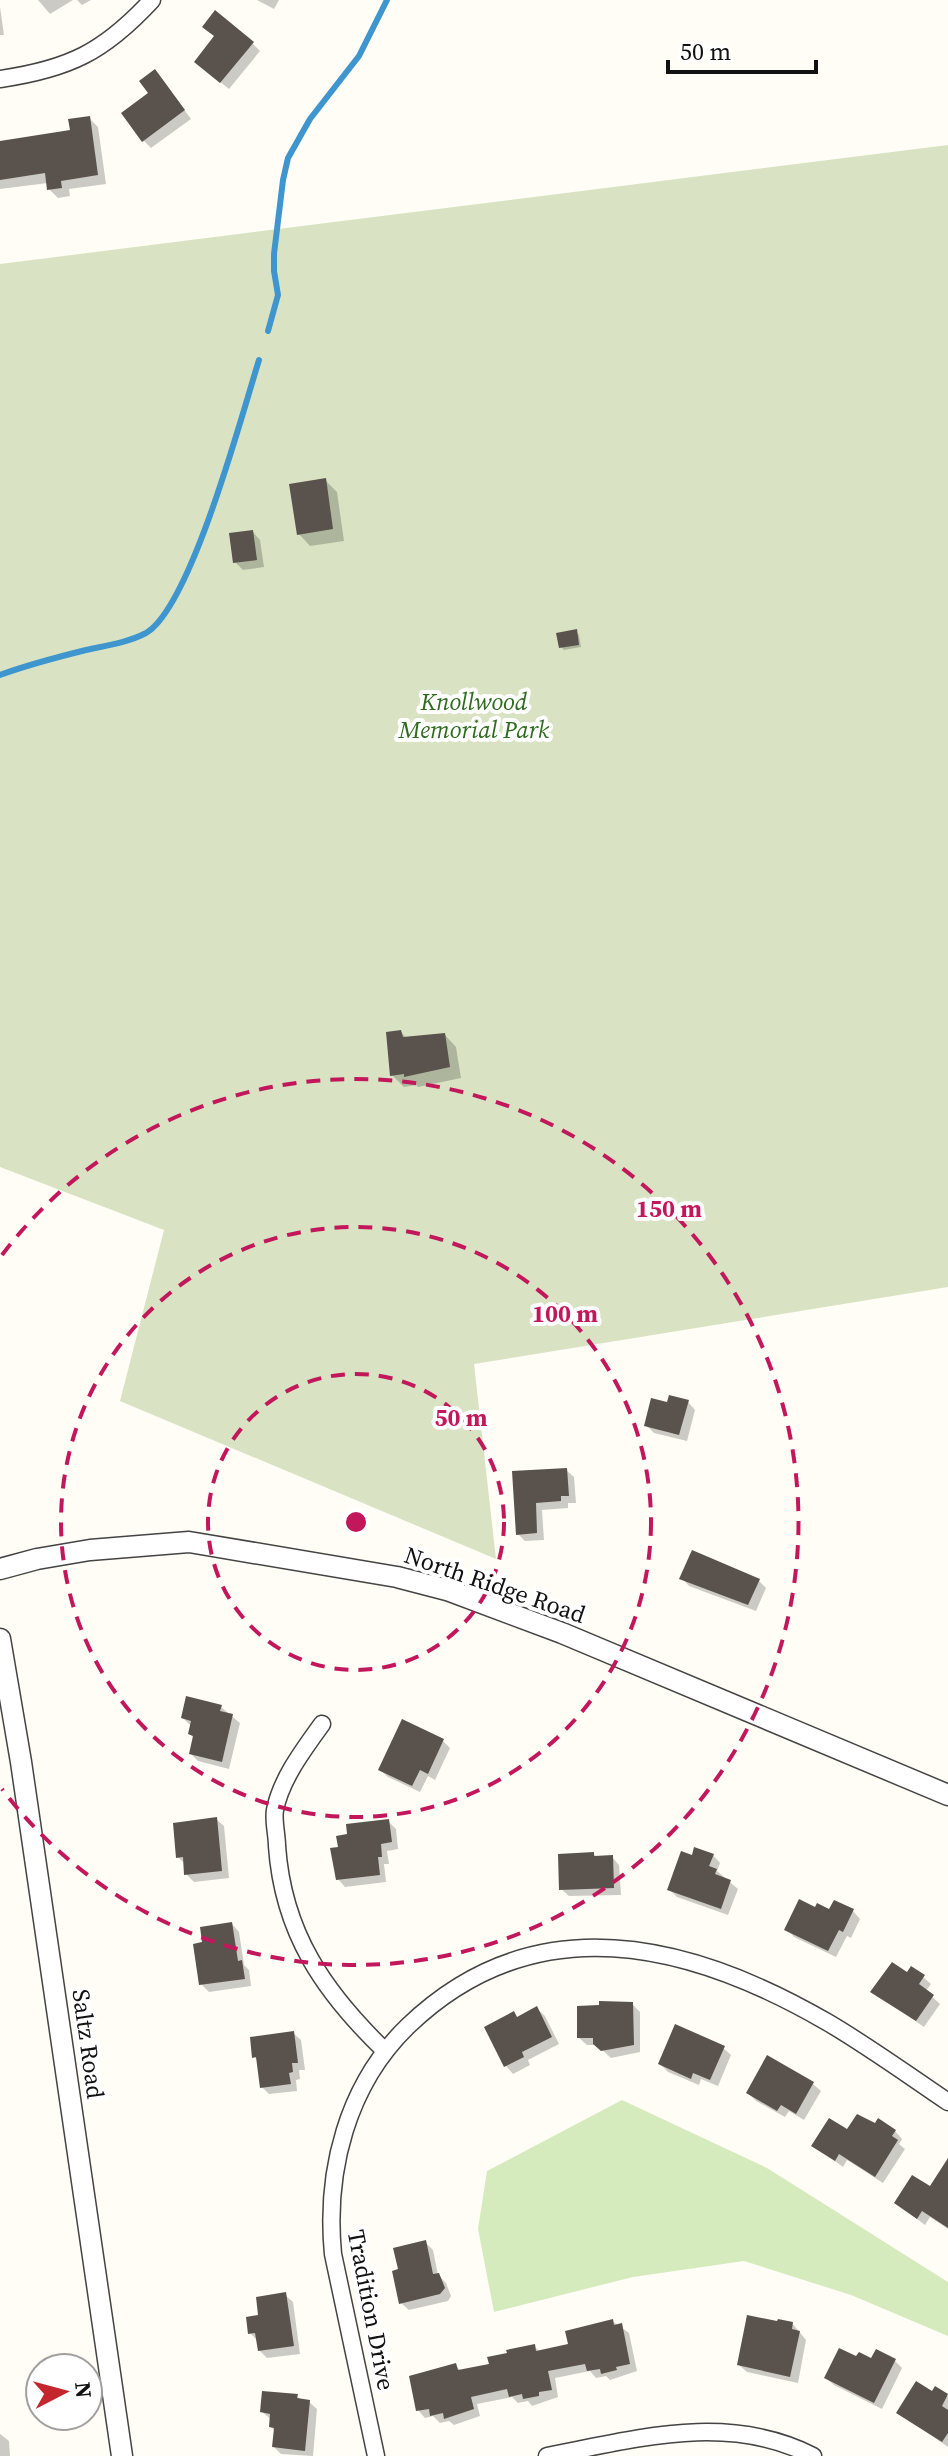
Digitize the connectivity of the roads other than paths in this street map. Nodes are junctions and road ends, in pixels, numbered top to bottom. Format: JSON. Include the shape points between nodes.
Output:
{"nodes":[{"id":1,"x":152,"y":0,"type":"edge"},
{"id":2,"x":0,"y":79,"type":"edge"},
{"id":3,"x":0,"y":1569,"type":"edge"},
{"id":4,"x":0,"y":1639,"type":"edge"},
{"id":5,"x":322,"y":1724,"type":"dead end"},
{"id":6,"x":948,"y":1795,"type":"edge"},
{"id":7,"x":385,"y":2051,"type":"junction"},
{"id":8,"x":948,"y":2102,"type":"edge"},
{"id":9,"x":122,"y":2456,"type":"edge"},
{"id":10,"x":376,"y":2456,"type":"edge"},
{"id":11,"x":547,"y":2456,"type":"edge"},
{"id":12,"x":813,"y":2456,"type":"edge"}],
"edges":[{"from":1,"to":2,"type":"street","via":[[119,33],[83,57]]},
{"from":3,"to":6,"type":"street","name":"North Ridge Road","via":[[90,1550],[189,1542],[397,1577],[562,1633]]},
{"from":4,"to":9,"type":"street","name":"Saltz Road"},
{"from":5,"to":7,"type":"street","via":[[295,1762],[275,1810],[279,1864],[294,1927],[312,1965],[332,1996]]},
{"from":7,"to":8,"type":"street","name":"Tradition Drive","via":[[449,1991],[518,1958],[581,1946],[634,1948],[715,1969],[780,1997]]},
{"from":7,"to":10,"type":"street","name":"Tradition Drive","via":[[356,2099],[330,2200],[333,2254]]},
{"from":11,"to":12,"type":"street","via":[[671,2432],[732,2432],[792,2445]]}]}
